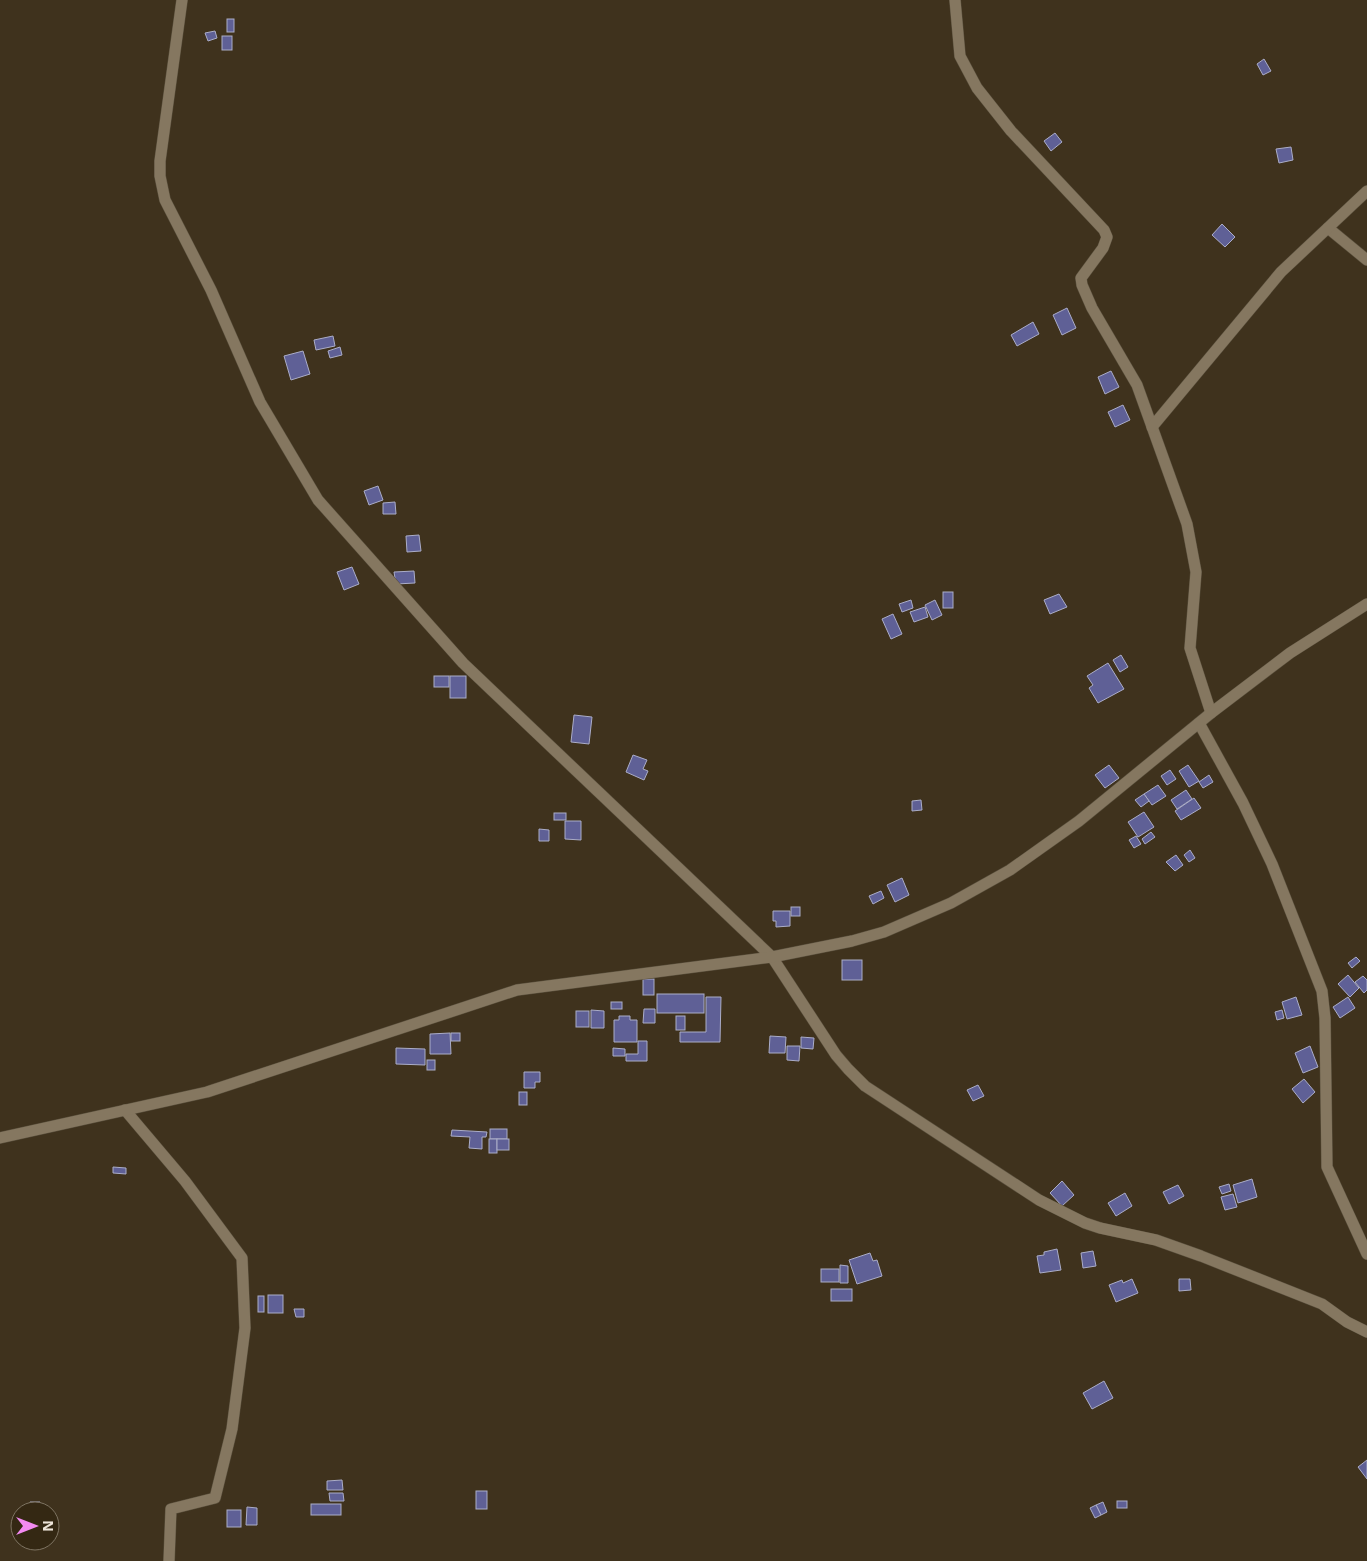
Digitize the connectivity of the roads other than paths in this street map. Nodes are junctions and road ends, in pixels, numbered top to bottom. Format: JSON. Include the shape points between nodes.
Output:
{"nodes":[{"id":1,"x":182,"y":0,"type":"edge"},
{"id":2,"x":956,"y":0,"type":"edge"},
{"id":3,"x":1367,"y":190,"type":"edge"},
{"id":4,"x":1328,"y":228,"type":"junction"},
{"id":5,"x":1367,"y":260,"type":"edge"},
{"id":6,"x":1152,"y":427,"type":"junction"},
{"id":7,"x":1367,"y":604,"type":"edge"},
{"id":8,"x":1210,"y":713,"type":"junction"},
{"id":9,"x":1199,"y":723,"type":"junction"},
{"id":10,"x":772,"y":957,"type":"junction"},
{"id":11,"x":125,"y":1110,"type":"junction"},
{"id":12,"x":0,"y":1138,"type":"edge"},
{"id":13,"x":1367,"y":1254,"type":"edge"},
{"id":14,"x":1367,"y":1332,"type":"edge"},
{"id":15,"x":169,"y":1561,"type":"edge"}],
"edges":[{"from":1,"to":10,"type":"street","via":[[160,161],[165,200],[211,290],[260,402],[313,492],[463,663]]},
{"from":2,"to":6,"type":"street","via":[[960,56],[977,88],[1011,131],[1104,230],[1107,237],[1103,248],[1081,278],[1082,285],[1137,385]]},
{"from":3,"to":4,"type":"street"},
{"from":4,"to":5,"type":"street"},
{"from":4,"to":6,"type":"street","via":[[1282,272]]},
{"from":6,"to":8,"type":"street","via":[[1187,524],[1194,554],[1195,594],[1190,648]]},
{"from":7,"to":8,"type":"street","via":[[1290,653]]},
{"from":8,"to":9,"type":"street"},
{"from":9,"to":10,"type":"street","via":[[1079,821],[1010,870],[951,903],[884,932]]},
{"from":9,"to":13,"type":"street","via":[[1272,864],[1322,992],[1326,1018],[1327,1166]]},
{"from":10,"to":11,"type":"street","via":[[517,990],[207,1092]]},
{"from":10,"to":14,"type":"street","via":[[836,1055],[865,1086],[1039,1200],[1100,1228],[1182,1248],[1313,1300]]},
{"from":11,"to":12,"type":"street"},
{"from":11,"to":15,"type":"street","via":[[185,1181],[242,1258],[245,1328],[232,1429],[214,1498],[171,1509]]}]}
